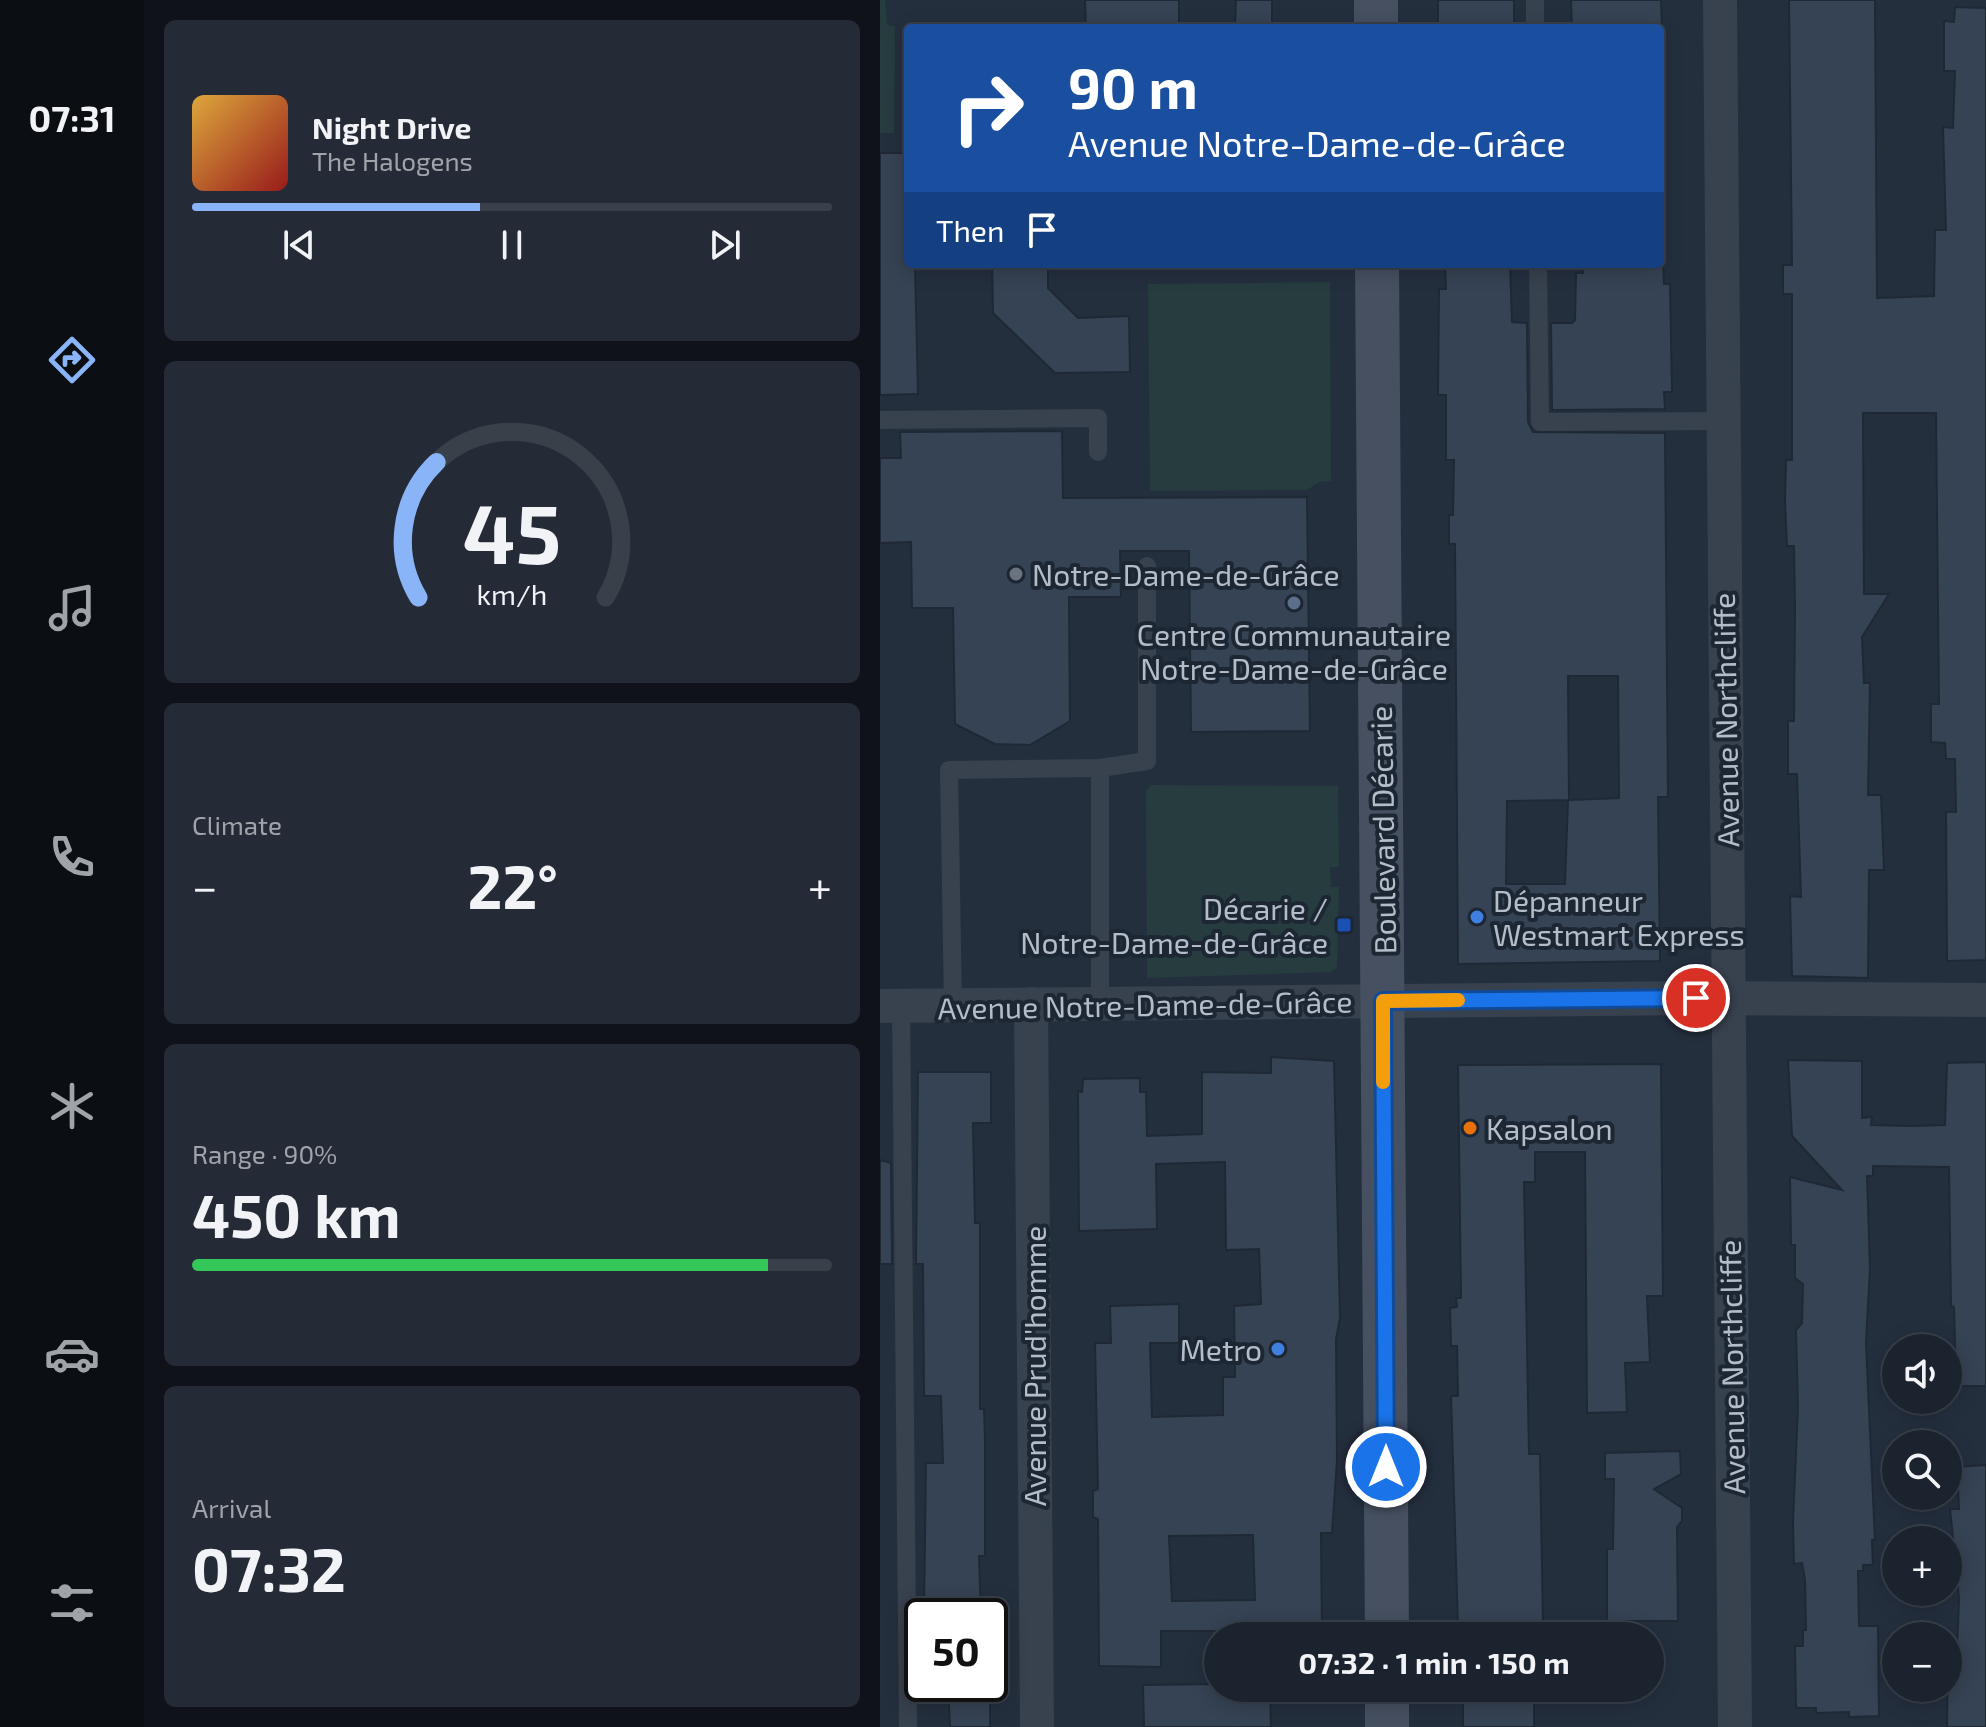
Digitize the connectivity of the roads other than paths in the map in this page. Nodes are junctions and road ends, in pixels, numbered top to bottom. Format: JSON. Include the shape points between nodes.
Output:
{"nodes":[{"id":1,"x":1376,"y":0,"type":"edge"},
{"id":2,"x":1535,"y":0,"type":"edge"},
{"id":3,"x":1720,"y":0,"type":"edge"},
{"id":4,"x":1376,"y":24,"type":"edge"},
{"id":5,"x":1535,"y":24,"type":"edge"},
{"id":6,"x":1377,"y":268,"type":"edge"},
{"id":7,"x":1538,"y":268,"type":"edge"},
{"id":8,"x":880,"y":420,"type":"edge"},
{"id":9,"x":1722,"y":421,"type":"junction"},
{"id":10,"x":1098,"y":452,"type":"dead end"},
{"id":11,"x":1147,"y":566,"type":"dead end"},
{"id":12,"x":1100,"y":768,"type":"junction"},
{"id":13,"x":1727,"y":1000,"type":"junction"},
{"id":14,"x":1986,"y":1000,"type":"edge"},
{"id":15,"x":1383,"y":1001,"type":"junction"},
{"id":16,"x":1031,"y":1004,"type":"junction"},
{"id":17,"x":1100,"y":1004,"type":"junction"},
{"id":18,"x":891,"y":1006,"type":"edge"},
{"id":19,"x":953,"y":1006,"type":"junction"},
{"id":20,"x":1387,"y":1622,"type":"edge"},
{"id":21,"x":1387,"y":1702,"type":"edge"},
{"id":22,"x":908,"y":1727,"type":"edge"},
{"id":23,"x":1037,"y":1727,"type":"edge"},
{"id":24,"x":1387,"y":1727,"type":"edge"},
{"id":25,"x":1735,"y":1727,"type":"edge"}],
"edges":[{"from":1,"to":4,"type":"main road"},
{"from":2,"to":5,"type":"lane"},
{"from":3,"to":9,"type":"street","name":"Avenue Northcliffe"},
{"from":6,"to":15,"type":"main road","name":"Boulevard Décarie"},
{"from":7,"to":9,"type":"lane","via":[[1540,422]]},
{"from":8,"to":10,"type":"lane","via":[[1098,418]]},
{"from":9,"to":13,"type":"street","name":"Avenue Northcliffe"},
{"from":11,"to":12,"type":"lane","via":[[1147,761]]},
{"from":12,"to":17,"type":"lane"},
{"from":12,"to":19,"type":"lane","via":[[949,770]]},
{"from":13,"to":14,"type":"street","name":"Avenue Notre-Dame-de-Grâce"},
{"from":13,"to":15,"type":"street","name":"Avenue Notre-Dame-de-Grâce"},
{"from":13,"to":25,"type":"street","name":"Avenue Northcliffe"},
{"from":15,"to":17,"type":"street","name":"Avenue Notre-Dame-de-Grâce"},
{"from":15,"to":20,"type":"main road","name":"Boulevard Décarie"},
{"from":16,"to":17,"type":"street","name":"Avenue Notre-Dame-de-Grâce"},
{"from":16,"to":19,"type":"street","name":"Avenue Notre-Dame-de-Grâce"},
{"from":16,"to":23,"type":"street","name":"Avenue Prud'homme"},
{"from":18,"to":19,"type":"street","name":"Avenue Notre-Dame-de-Grâce"},
{"from":18,"to":22,"type":"lane"},
{"from":21,"to":24,"type":"main road"}]}
